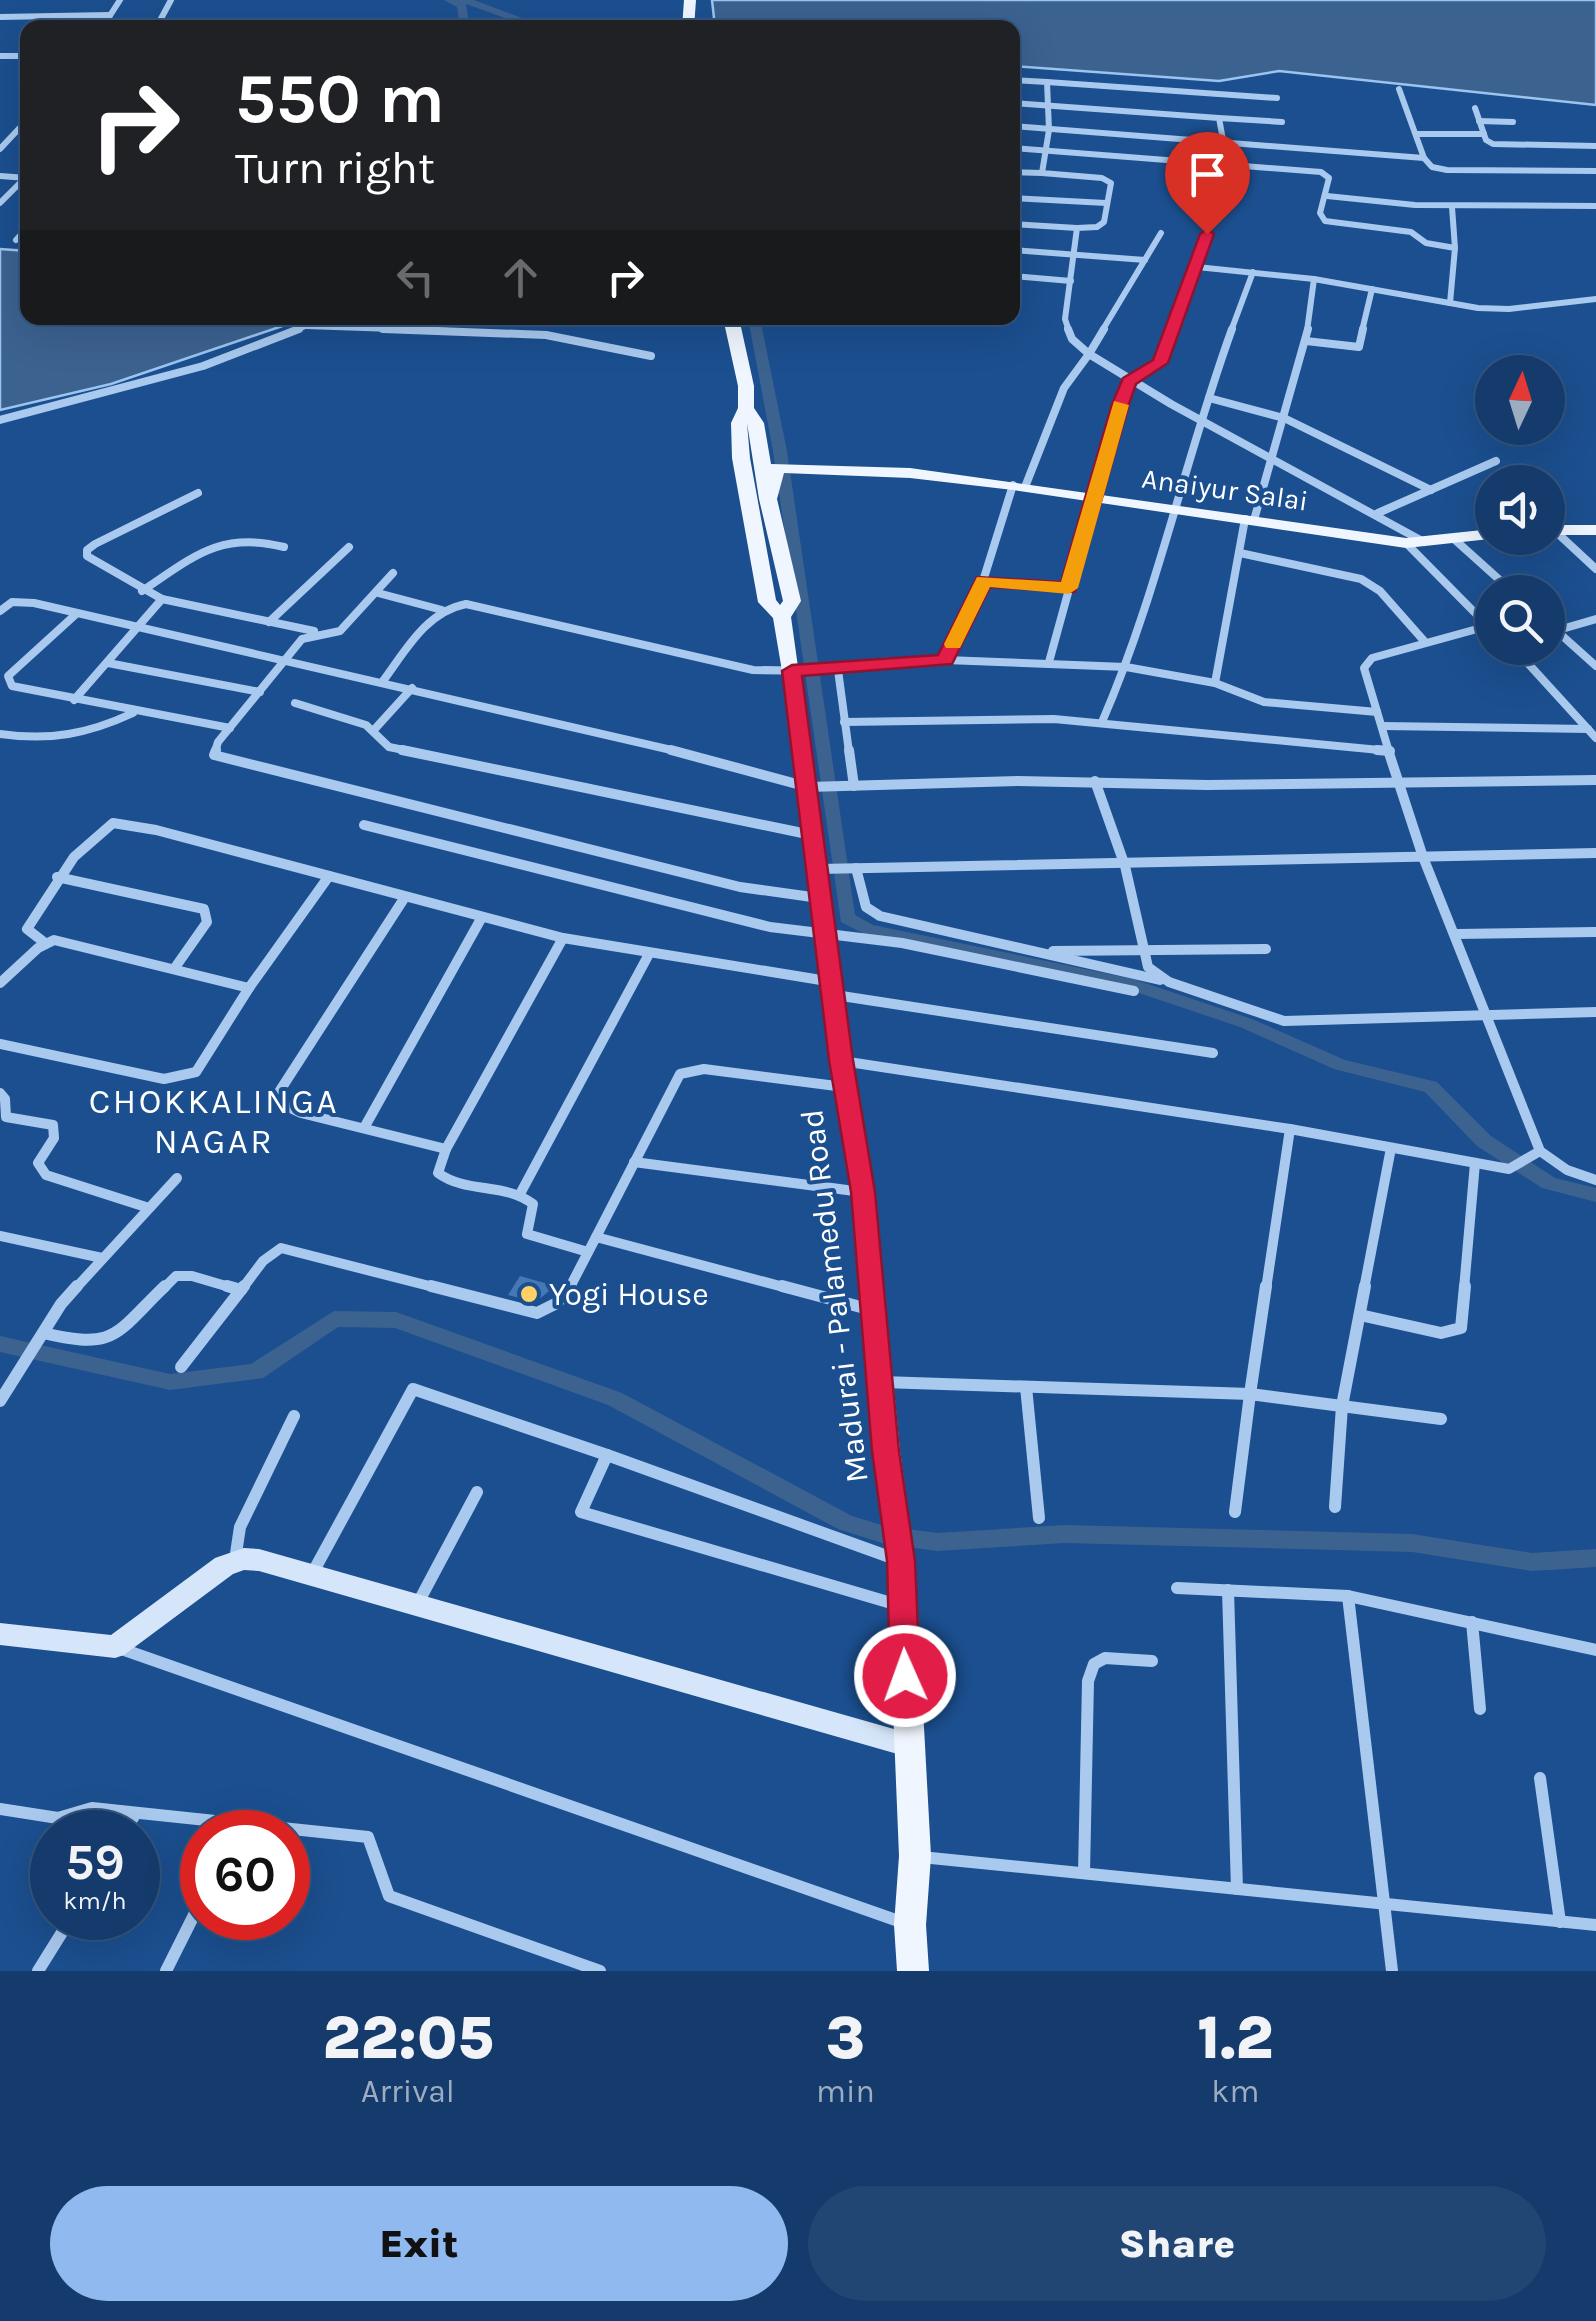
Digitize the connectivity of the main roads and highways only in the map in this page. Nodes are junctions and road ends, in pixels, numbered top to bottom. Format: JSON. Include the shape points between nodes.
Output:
{"nodes":[{"id":1,"x":733,"y":325,"type":"edge"},
{"id":2,"x":746,"y":408,"type":"junction"},
{"id":3,"x":778,"y":464,"type":"junction"},
{"id":4,"x":742,"y":465,"type":"junction"},
{"id":5,"x":774,"y":527,"type":"junction"},
{"id":6,"x":753,"y":528,"type":"junction"},
{"id":7,"x":1565,"y":530,"type":"edge"},
{"id":8,"x":1596,"y":530,"type":"edge"},
{"id":9,"x":1475,"y":536,"type":"edge"},
{"id":10,"x":782,"y":617,"type":"junction"},
{"id":11,"x":0,"y":1634,"type":"edge"},
{"id":12,"x":908,"y":1744,"type":"junction"},
{"id":13,"x":913,"y":1971,"type":"edge"}],
"edges":[{"from":1,"to":2,"type":"main road","name":"Madurai - Palamedu Road"},
{"from":2,"to":3,"type":"main road","name":"Madurai - Palamedu Road"},
{"from":2,"to":4,"type":"main road","name":"Madurai - Palamedu Road","via":[[738,423]]},
{"from":3,"to":4,"type":"main road","name":"Anaiyur Salai"},
{"from":3,"to":5,"type":"main road","name":"Madurai - Palamedu Road","via":[[768,499]]},
{"from":3,"to":9,"type":"main road","name":"Anaiyur Salai","via":[[1019,486],[1415,543]]},
{"from":4,"to":6,"type":"main road","name":"Madurai - Palamedu Road"},
{"from":5,"to":6,"type":"main road"},
{"from":5,"to":10,"type":"main road","name":"Madurai - Palamedu Road","via":[[792,601]]},
{"from":6,"to":10,"type":"main road","name":"Madurai - Palamedu Road","via":[[767,602]]},
{"from":7,"to":8,"type":"main road"},
{"from":10,"to":12,"type":"main road","name":"Madurai - Palamedu Road","via":[[798,672],[841,1060],[863,1192],[901,1560]]},
{"from":11,"to":12,"type":"main road","via":[[115,1647],[234,1561],[258,1560]]},
{"from":12,"to":13,"type":"main road","name":"Madurai - Palamedu Road"}]}
